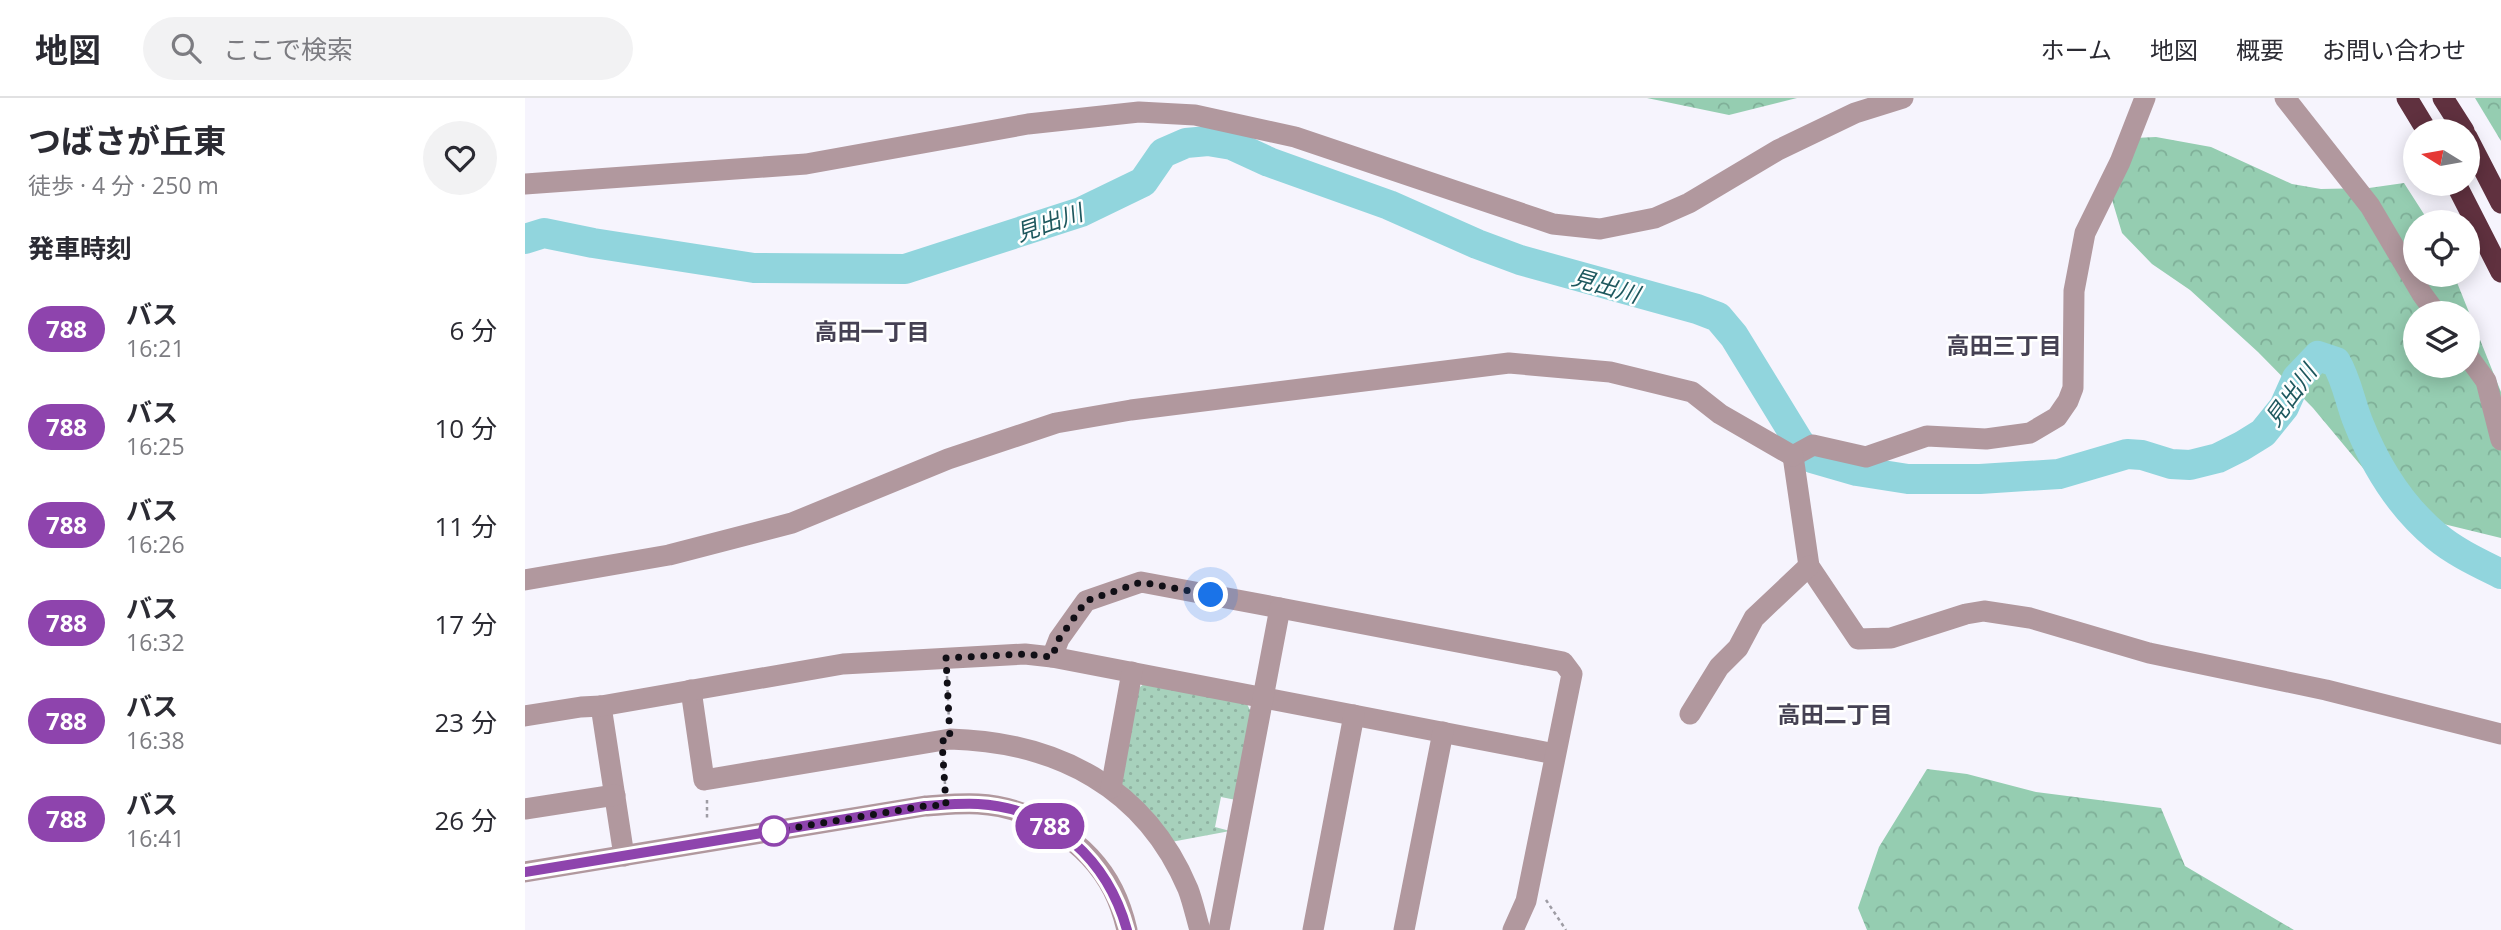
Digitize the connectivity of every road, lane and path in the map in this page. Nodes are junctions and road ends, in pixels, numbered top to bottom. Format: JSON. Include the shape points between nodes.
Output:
{"nodes":[{"id":1,"x":1903,"y":98,"type":"edge"},
{"id":2,"x":2145,"y":98,"type":"edge"},
{"id":3,"x":2284,"y":98,"type":"edge"},
{"id":4,"x":2407,"y":98,"type":"edge"},
{"id":5,"x":2443,"y":98,"type":"edge"},
{"id":6,"x":2420,"y":119,"type":"edge"},
{"id":7,"x":2456,"y":119,"type":"edge"},
{"id":8,"x":2480,"y":162,"type":"edge"},
{"id":9,"x":525,"y":184,"type":"edge"},
{"id":10,"x":2462,"y":196,"type":"edge"},
{"id":11,"x":2501,"y":203,"type":"edge"},
{"id":12,"x":2501,"y":272,"type":"edge"},
{"id":13,"x":2428,"y":301,"type":"edge"},
{"id":14,"x":2480,"y":373,"type":"edge"},
{"id":15,"x":2501,"y":440,"type":"edge"},
{"id":16,"x":1793,"y":456,"type":"junction"},
{"id":17,"x":1809,"y":566,"type":"junction"},
{"id":18,"x":525,"y":580,"type":"edge"},
{"id":19,"x":1280,"y":608,"type":"junction"},
{"id":20,"x":1052,"y":657,"type":"junction"},
{"id":21,"x":946,"y":658,"type":"junction"},
{"id":22,"x":1132,"y":672,"type":"junction"},
{"id":23,"x":691,"y":690,"type":"junction"},
{"id":24,"x":1263,"y":697,"type":"junction"},
{"id":25,"x":601,"y":706,"type":"junction"},
{"id":26,"x":1691,"y":714,"type":"dead end"},
{"id":27,"x":1354,"y":715,"type":"junction"},
{"id":28,"x":525,"y":716,"type":"edge"},
{"id":29,"x":1443,"y":732,"type":"junction"},
{"id":30,"x":2501,"y":734,"type":"edge"},
{"id":31,"x":946,"y":740,"type":"junction"},
{"id":32,"x":1555,"y":754,"type":"junction"},
{"id":33,"x":1111,"y":788,"type":"junction"},
{"id":34,"x":615,"y":795,"type":"junction"},
{"id":35,"x":946,"y":805,"type":"junction"},
{"id":36,"x":525,"y":809,"type":"edge"},
{"id":37,"x":624,"y":856,"type":"junction"},
{"id":38,"x":525,"y":872,"type":"edge"},
{"id":39,"x":1531,"y":877,"type":"junction"},
{"id":40,"x":1127,"y":930,"type":"edge"},
{"id":41,"x":1200,"y":930,"type":"edge"},
{"id":42,"x":1219,"y":930,"type":"edge"},
{"id":43,"x":1313,"y":930,"type":"edge"},
{"id":44,"x":1404,"y":930,"type":"edge"},
{"id":45,"x":1513,"y":930,"type":"edge"},
{"id":46,"x":1566,"y":930,"type":"edge"}],
"edges":[{"from":1,"to":9,"type":"street","via":[[1855,113],[1778,150],[1655,218],[1600,229],[1553,223],[1295,137],[1195,115],[1139,112],[1028,124],[806,164]]},
{"from":2,"to":16,"type":"street","via":[[2085,233],[2074,291],[2073,388],[2057,417],[2030,433],[1986,439],[1927,436],[1866,457],[1813,445]]},
{"from":3,"to":13,"type":"street","via":[[2370,206]]},
{"from":4,"to":6,"type":"highway"},
{"from":5,"to":7,"type":"highway"},
{"from":8,"to":11,"type":"highway"},
{"from":10,"to":12,"type":"highway"},
{"from":14,"to":15,"type":"street"},
{"from":16,"to":17,"type":"street"},
{"from":16,"to":18,"type":"street","via":[[1692,393],[1610,372],[1509,363],[1056,423],[949,459],[792,523],[669,555]]},
{"from":17,"to":26,"type":"street","via":[[1754,618]]},
{"from":17,"to":30,"type":"street","via":[[1859,639],[1891,638],[1985,611],[2030,618],[2149,653],[2326,690]]},
{"from":19,"to":20,"type":"street","via":[[1141,582],[1086,601]]},
{"from":19,"to":24,"type":"street"},
{"from":19,"to":32,"type":"street","via":[[1563,662],[1572,674]]},
{"from":20,"to":21,"type":"street"},
{"from":20,"to":22,"type":"street"},
{"from":21,"to":23,"type":"street","via":[[843,664]]},
{"from":21,"to":31,"type":"path"},
{"from":22,"to":24,"type":"street"},
{"from":22,"to":33,"type":"street"},
{"from":23,"to":25,"type":"street"},
{"from":23,"to":31,"type":"street","via":[[706,790]]},
{"from":24,"to":27,"type":"street"},
{"from":24,"to":42,"type":"street"},
{"from":25,"to":28,"type":"street"},
{"from":25,"to":34,"type":"street"},
{"from":27,"to":29,"type":"street"},
{"from":27,"to":43,"type":"street"},
{"from":29,"to":32,"type":"street"},
{"from":29,"to":44,"type":"street"},
{"from":31,"to":33,"type":"street","via":[[981,740],[1047,754]]},
{"from":31,"to":35,"type":"path"},
{"from":32,"to":39,"type":"street"},
{"from":33,"to":41,"type":"street","via":[[1149,825],[1172,858]]},
{"from":34,"to":36,"type":"street"},
{"from":34,"to":37,"type":"street"},
{"from":35,"to":37,"type":"street"},
{"from":35,"to":40,"type":"street","via":[[979,804],[1023,813],[1059,831],[1090,856],[1113,889]]},
{"from":37,"to":38,"type":"street"},
{"from":39,"to":45,"type":"street"},
{"from":39,"to":46,"type":"path"}]}
